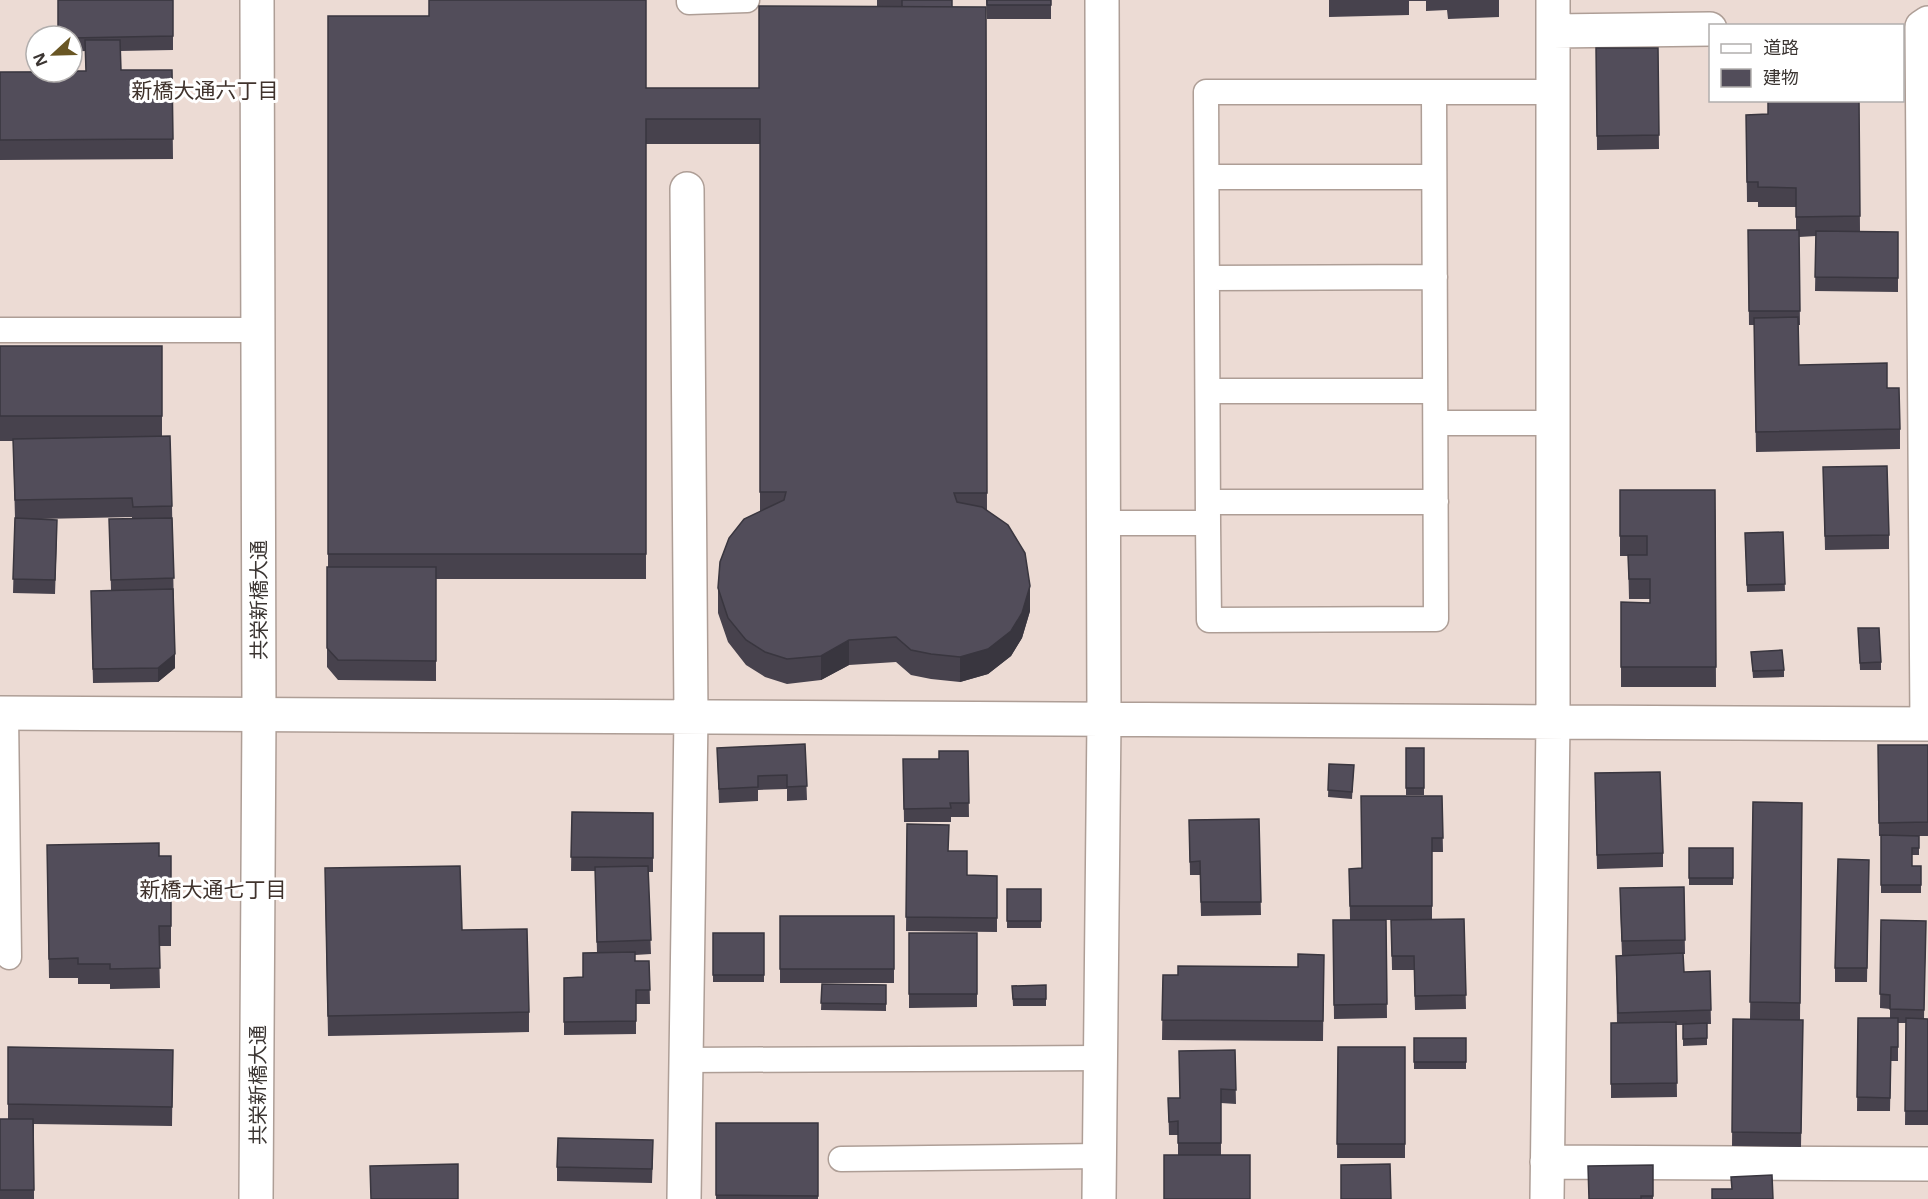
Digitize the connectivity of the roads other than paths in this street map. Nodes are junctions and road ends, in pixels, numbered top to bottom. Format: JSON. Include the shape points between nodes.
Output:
{"nodes":[{"id":1,"x":258,"y":0,"type":"edge"},
{"id":2,"x":689,"y":0,"type":"edge"},
{"id":3,"x":747,"y":0,"type":"edge"},
{"id":4,"x":1102,"y":0,"type":"edge"},
{"id":5,"x":1553,"y":15,"type":"edge"},
{"id":6,"x":1917,"y":26,"type":"edge"},
{"id":7,"x":1709,"y":29,"type":"edge"},
{"id":8,"x":1434,"y":92,"type":"junction"},
{"id":9,"x":1553,"y":92,"type":"junction"},
{"id":10,"x":1207,"y":177,"type":"junction"},
{"id":11,"x":1434,"y":177,"type":"junction"},
{"id":12,"x":687,"y":189,"type":"dead end"},
{"id":13,"x":1435,"y":277,"type":"junction"},
{"id":14,"x":1207,"y":278,"type":"junction"},
{"id":15,"x":0,"y":330,"type":"edge"},
{"id":16,"x":258,"y":330,"type":"junction"},
{"id":17,"x":1208,"y":391,"type":"junction"},
{"id":18,"x":1435,"y":391,"type":"junction"},
{"id":19,"x":1436,"y":423,"type":"junction"},
{"id":20,"x":1553,"y":423,"type":"junction"},
{"id":21,"x":1926,"y":446,"type":"edge"},
{"id":22,"x":1436,"y":502,"type":"junction"},
{"id":23,"x":1208,"y":513,"type":"junction"},
{"id":24,"x":1103,"y":523,"type":"junction"},
{"id":25,"x":3,"y":713,"type":"edge"},
{"id":26,"x":259,"y":714,"type":"junction"},
{"id":27,"x":691,"y":717,"type":"junction"},
{"id":28,"x":1104,"y":720,"type":"junction"},
{"id":29,"x":1553,"y":722,"type":"junction"},
{"id":30,"x":1927,"y":724,"type":"edge"},
{"id":31,"x":9,"y":957,"type":"dead end"},
{"id":32,"x":1100,"y":1058,"type":"junction"},
{"id":33,"x":685,"y":1060,"type":"junction"},
{"id":34,"x":1100,"y":1156,"type":"junction"},
{"id":35,"x":841,"y":1159,"type":"dead end"},
{"id":36,"x":1547,"y":1162,"type":"junction"},
{"id":37,"x":1928,"y":1164,"type":"edge"},
{"id":38,"x":256,"y":1199,"type":"edge"},
{"id":39,"x":684,"y":1199,"type":"edge"},
{"id":40,"x":1099,"y":1199,"type":"edge"},
{"id":41,"x":1547,"y":1199,"type":"edge"}],
"edges":[{"from":1,"to":16,"type":"street","name":"共栄新橋大通"},
{"from":2,"to":3,"type":"lane"},
{"from":4,"to":24,"type":"street"},
{"from":5,"to":7,"type":"street"},
{"from":5,"to":9,"type":"street"},
{"from":6,"to":21,"type":"street"},
{"from":8,"to":9,"type":"lane"},
{"from":8,"to":10,"type":"lane","via":[[1206,92]]},
{"from":8,"to":11,"type":"lane"},
{"from":9,"to":20,"type":"street"},
{"from":10,"to":11,"type":"lane"},
{"from":10,"to":14,"type":"lane"},
{"from":11,"to":13,"type":"lane"},
{"from":12,"to":27,"type":"street"},
{"from":13,"to":14,"type":"lane"},
{"from":13,"to":18,"type":"lane"},
{"from":14,"to":17,"type":"lane"},
{"from":15,"to":16,"type":"lane"},
{"from":16,"to":26,"type":"street","name":"共栄新橋大通"},
{"from":17,"to":18,"type":"lane"},
{"from":17,"to":23,"type":"lane"},
{"from":18,"to":19,"type":"lane"},
{"from":19,"to":20,"type":"lane"},
{"from":19,"to":22,"type":"lane"},
{"from":20,"to":29,"type":"street"},
{"from":21,"to":30,"type":"street"},
{"from":22,"to":23,"type":"lane"},
{"from":22,"to":23,"type":"lane","via":[[1436,619],[1209,620]]},
{"from":23,"to":24,"type":"lane"},
{"from":24,"to":28,"type":"street"},
{"from":25,"to":26,"type":"street"},
{"from":25,"to":31,"type":"lane"},
{"from":26,"to":27,"type":"street"},
{"from":26,"to":38,"type":"street","name":"共栄新橋大通"},
{"from":27,"to":28,"type":"street"},
{"from":27,"to":33,"type":"street"},
{"from":28,"to":29,"type":"street"},
{"from":28,"to":32,"type":"street"},
{"from":29,"to":30,"type":"street"},
{"from":29,"to":36,"type":"street"},
{"from":32,"to":33,"type":"lane"},
{"from":32,"to":34,"type":"street"},
{"from":33,"to":39,"type":"street"},
{"from":34,"to":35,"type":"lane"},
{"from":34,"to":40,"type":"street"},
{"from":36,"to":37,"type":"street"},
{"from":36,"to":41,"type":"street"}]}
